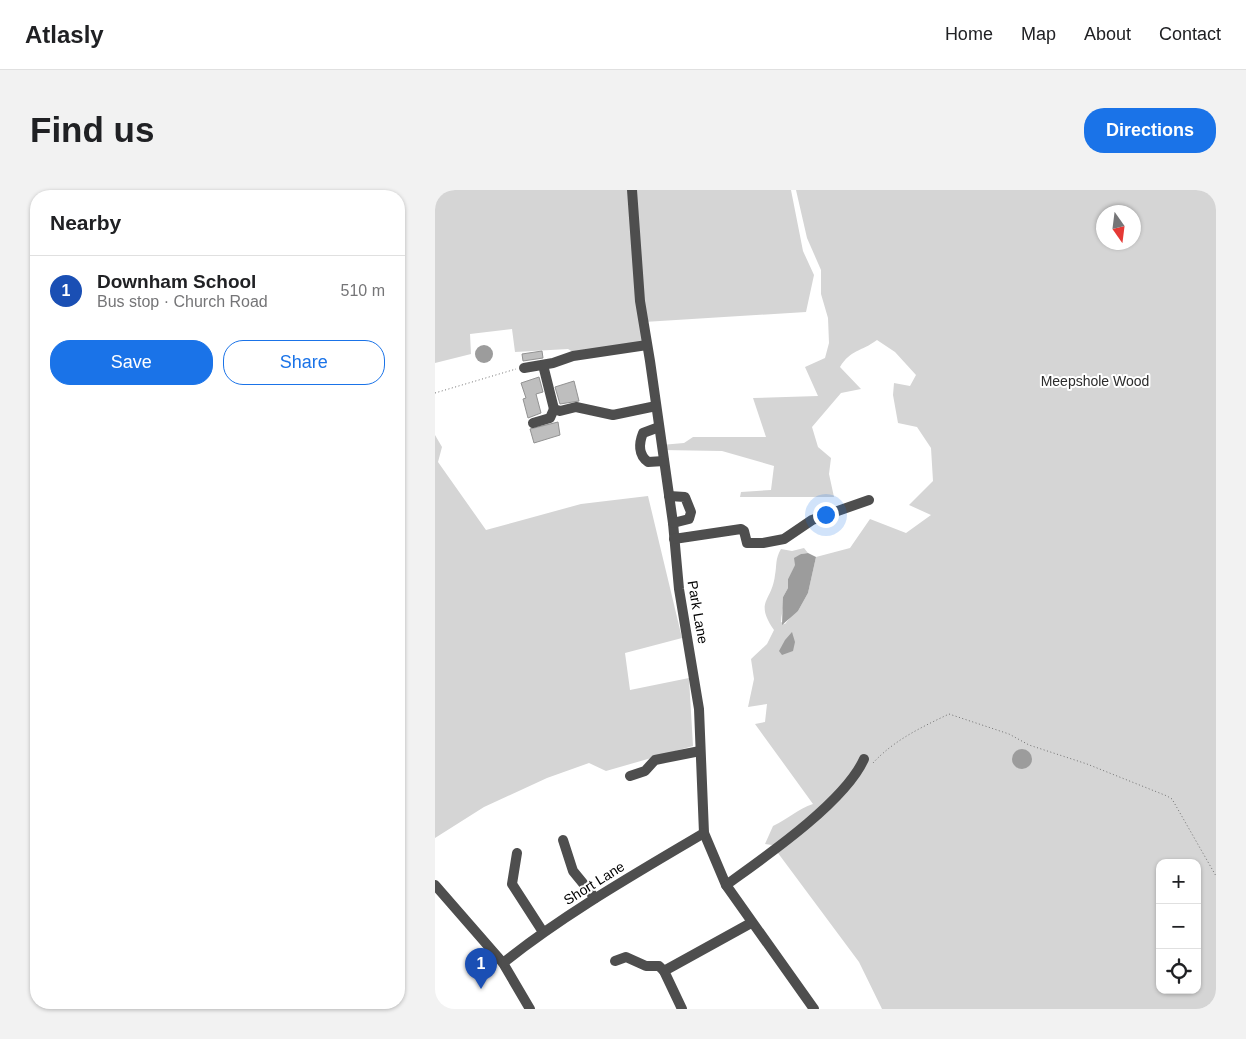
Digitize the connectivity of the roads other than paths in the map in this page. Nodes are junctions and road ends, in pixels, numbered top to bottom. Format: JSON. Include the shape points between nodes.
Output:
{"nodes":[{"id":1,"x":632,"y":190,"type":"edge"},
{"id":2,"x":647,"y":345,"type":"junction"},
{"id":3,"x":543,"y":365,"type":"junction"},
{"id":4,"x":524,"y":368,"type":"road end"},
{"id":5,"x":656,"y":406,"type":"junction"},
{"id":6,"x":554,"y":409,"type":"junction"},
{"id":7,"x":533,"y":423,"type":"dead end"},
{"id":8,"x":659,"y":427,"type":"junction"},
{"id":9,"x":664,"y":460,"type":"junction"},
{"id":10,"x":669,"y":496,"type":"junction"},
{"id":11,"x":869,"y":500,"type":"dead end"},
{"id":12,"x":673,"y":523,"type":"junction"},
{"id":13,"x":674,"y":539,"type":"junction"},
{"id":14,"x":700,"y":751,"type":"junction"},
{"id":15,"x":869,"y":761,"type":"road end"},
{"id":16,"x":630,"y":776,"type":"dead end"},
{"id":17,"x":704,"y":834,"type":"junction"},
{"id":18,"x":563,"y":840,"type":"dead end"},
{"id":19,"x":517,"y":853,"type":"dead end"},
{"id":20,"x":435,"y":885,"type":"edge"},
{"id":21,"x":726,"y":885,"type":"junction"},
{"id":22,"x":595,"y":898,"type":"junction"},
{"id":23,"x":751,"y":923,"type":"junction"},
{"id":24,"x":543,"y":932,"type":"junction"},
{"id":25,"x":615,"y":961,"type":"dead end"},
{"id":26,"x":503,"y":964,"type":"junction"},
{"id":27,"x":664,"y":971,"type":"junction"},
{"id":28,"x":530,"y":1009,"type":"edge"},
{"id":29,"x":682,"y":1009,"type":"edge"},
{"id":30,"x":814,"y":1009,"type":"edge"}],
"edges":[{"from":1,"to":2,"type":"street","name":"Park Lane","via":[[640,301]]},
{"from":2,"to":3,"type":"street","via":[[573,356]]},
{"from":2,"to":5,"type":"street","name":"Park Lane"},
{"from":3,"to":4,"type":"street"},
{"from":3,"to":6,"type":"street"},
{"from":5,"to":6,"type":"street","via":[[613,415],[576,407],[560,411]]},
{"from":5,"to":8,"type":"street","name":"Park Lane"},
{"from":6,"to":7,"type":"street","via":[[550,418]]},
{"from":8,"to":9,"type":"street","name":"Park Lane"},
{"from":8,"to":9,"type":"street","via":[[643,433],[641,451],[648,462]]},
{"from":9,"to":10,"type":"street","name":"Park Lane"},
{"from":10,"to":12,"type":"street","name":"Park Lane"},
{"from":10,"to":12,"type":"street","via":[[685,497],[691,512],[689,519]]},
{"from":11,"to":13,"type":"street","via":[[812,520],[777,541],[747,543],[741,529]]},
{"from":12,"to":13,"type":"street","name":"Park Lane"},
{"from":13,"to":14,"type":"street","name":"Park Lane","via":[[679,589],[695,678]]},
{"from":14,"to":16,"type":"street","via":[[655,760],[645,771]]},
{"from":14,"to":17,"type":"street","name":"Park Lane"},
{"from":15,"to":21,"type":"street","via":[[828,805]]},
{"from":17,"to":21,"type":"street","name":"Park Lane"},
{"from":17,"to":22,"type":"street","name":"Short Lane"},
{"from":18,"to":22,"type":"street","via":[[573,871]]},
{"from":19,"to":24,"type":"street","via":[[512,884]]},
{"from":20,"to":26,"type":"street"},
{"from":21,"to":23,"type":"street","name":"Park Lane"},
{"from":22,"to":24,"type":"street","name":"Short Lane"},
{"from":23,"to":27,"type":"street"},
{"from":23,"to":30,"type":"street","name":"Park Lane"},
{"from":24,"to":26,"type":"street","name":"Short Lane"},
{"from":25,"to":27,"type":"street","via":[[626,956],[646,966],[659,966]]},
{"from":26,"to":28,"type":"street"},
{"from":27,"to":29,"type":"street"}]}
